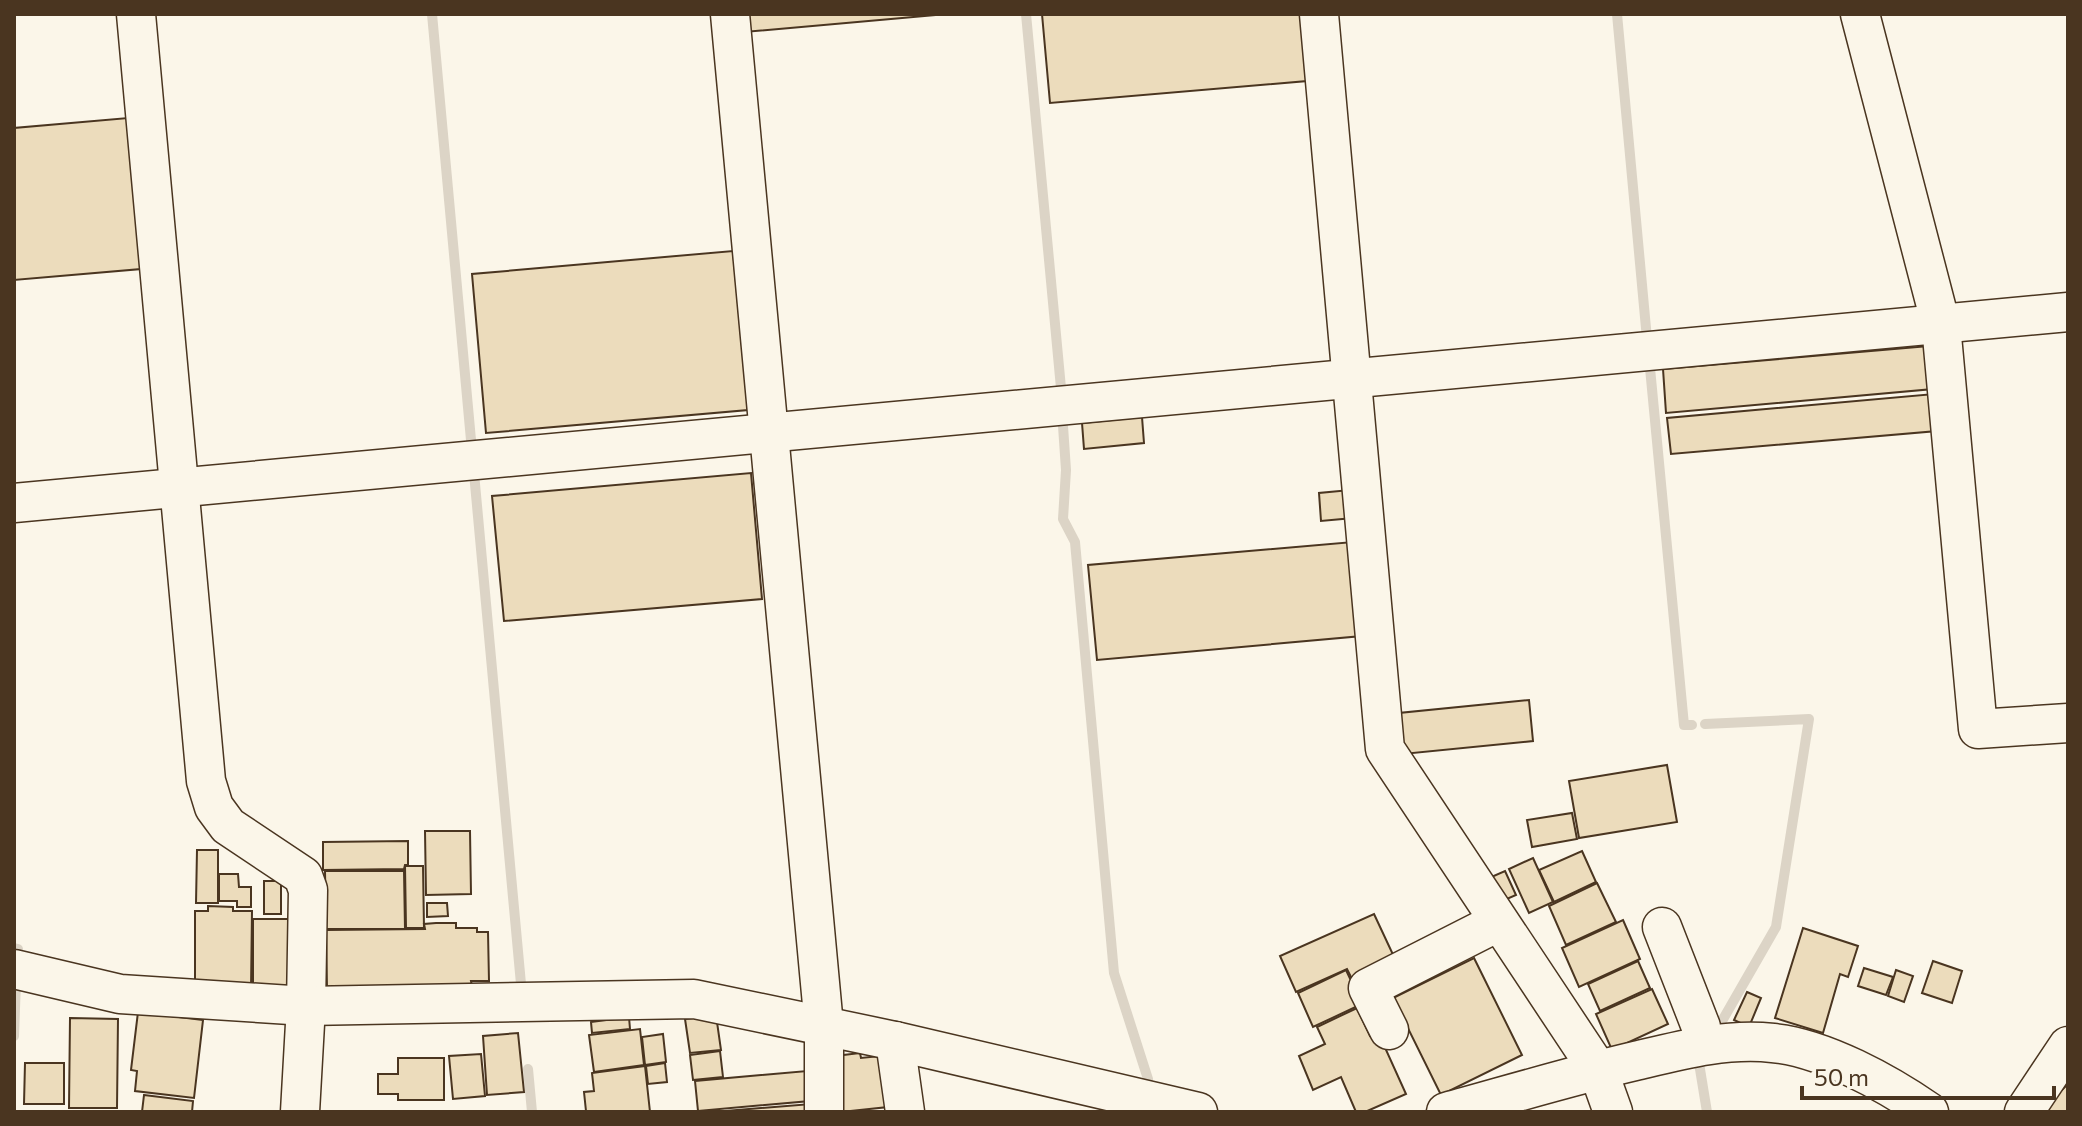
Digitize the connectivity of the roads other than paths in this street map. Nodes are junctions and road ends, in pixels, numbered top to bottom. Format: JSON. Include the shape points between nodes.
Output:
{"nodes":[{"id":1,"x":136,"y":14,"type":"edge"},
{"id":2,"x":730,"y":14,"type":"edge"},
{"id":3,"x":1319,"y":14,"type":"edge"},
{"id":4,"x":1860,"y":14,"type":"edge"},
{"id":5,"x":2068,"y":312,"type":"edge"},
{"id":6,"x":1941,"y":325,"type":"junction"},
{"id":7,"x":1352,"y":379,"type":"junction"},
{"id":8,"x":769,"y":434,"type":"junction"},
{"id":9,"x":180,"y":487,"type":"junction"},
{"id":10,"x":14,"y":503,"type":"edge"},
{"id":11,"x":2068,"y":723,"type":"edge"},
{"id":12,"x":1498,"y":922,"type":"junction"},
{"id":13,"x":1662,"y":927,"type":"dead end"},
{"id":14,"x":14,"y":969,"type":"edge"},
{"id":15,"x":306,"y":1006,"type":"junction"},
{"id":16,"x":824,"y":1026,"type":"junction"},
{"id":17,"x":1389,"y":1030,"type":"dead end"},
{"id":18,"x":895,"y":1041,"type":"junction"},
{"id":19,"x":1701,"y":1045,"type":"junction"},
{"id":20,"x":2068,"y":1046,"type":"edge"},
{"id":21,"x":1598,"y":1070,"type":"junction"},
{"id":22,"x":1921,"y":1109,"type":"edge"},
{"id":23,"x":300,"y":1112,"type":"edge"},
{"id":24,"x":824,"y":1112,"type":"edge"},
{"id":25,"x":905,"y":1112,"type":"edge"},
{"id":26,"x":1198,"y":1112,"type":"edge"},
{"id":27,"x":1446,"y":1112,"type":"edge"},
{"id":28,"x":1613,"y":1112,"type":"edge"},
{"id":29,"x":2024,"y":1112,"type":"edge"}],
"edges":[{"from":1,"to":9,"type":"street"},
{"from":2,"to":8,"type":"street"},
{"from":3,"to":7,"type":"street"},
{"from":4,"to":6,"type":"street"},
{"from":5,"to":6,"type":"street"},
{"from":6,"to":7,"type":"street"},
{"from":6,"to":11,"type":"street","via":[[1978,729]]},
{"from":7,"to":8,"type":"street"},
{"from":7,"to":12,"type":"street","via":[[1385,749]]},
{"from":8,"to":9,"type":"street"},
{"from":8,"to":16,"type":"street"},
{"from":9,"to":10,"type":"street"},
{"from":9,"to":15,"type":"street","via":[[206,781],[214,807],[228,826],[303,876],[308,890]]},
{"from":12,"to":17,"type":"street","via":[[1368,988]]},
{"from":12,"to":21,"type":"street"},
{"from":13,"to":19,"type":"street","via":[[1701,1027]]},
{"from":14,"to":15,"type":"street","via":[[120,994]]},
{"from":15,"to":16,"type":"street","via":[[694,999]]},
{"from":15,"to":23,"type":"street"},
{"from":16,"to":18,"type":"street"},
{"from":16,"to":24,"type":"street"},
{"from":18,"to":25,"type":"street"},
{"from":18,"to":26,"type":"street"},
{"from":19,"to":21,"type":"street"},
{"from":19,"to":22,"type":"street","via":[[1742,1041],[1820,1055]]},
{"from":20,"to":29,"type":"street"},
{"from":21,"to":27,"type":"street"},
{"from":21,"to":28,"type":"street"}]}
